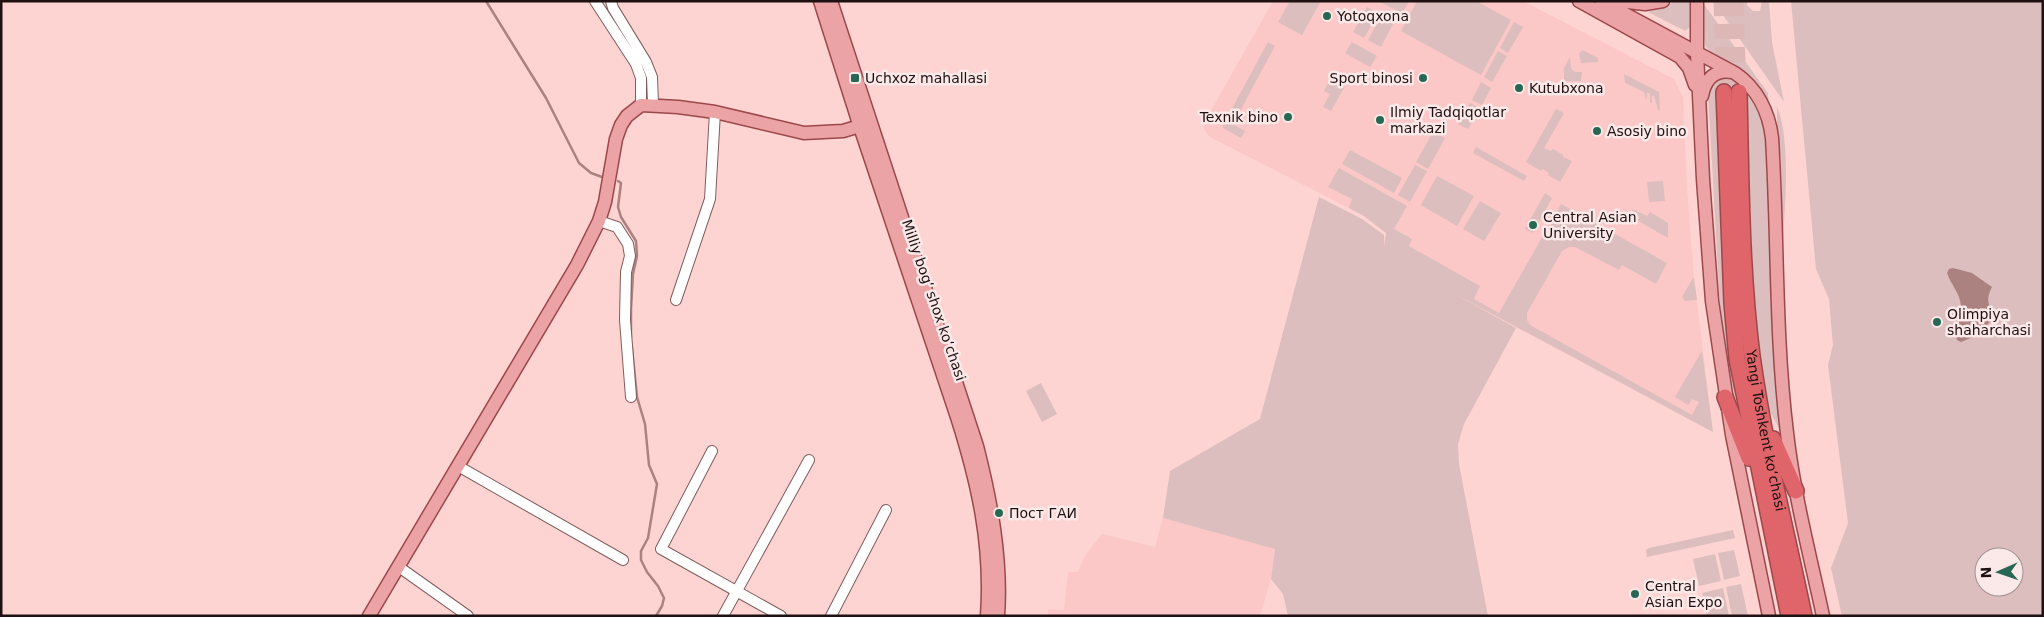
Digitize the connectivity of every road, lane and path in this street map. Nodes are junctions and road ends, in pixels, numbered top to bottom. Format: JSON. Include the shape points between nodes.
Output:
{"nodes":[{"id":1,"x":595,"y":1,"type":"edge"},
{"id":2,"x":611,"y":1,"type":"edge"},
{"id":3,"x":820,"y":1,"type":"edge"},
{"id":4,"x":831,"y":1,"type":"edge"},
{"id":5,"x":1579,"y":1,"type":"edge"},
{"id":6,"x":1601,"y":1,"type":"edge"},
{"id":7,"x":1618,"y":1,"type":"edge"},
{"id":8,"x":1663,"y":1,"type":"edge"},
{"id":9,"x":1697,"y":1,"type":"edge"},
{"id":10,"x":1697,"y":52,"type":"junction"},
{"id":11,"x":1732,"y":72,"type":"junction"},
{"id":12,"x":647,"y":105,"type":"junction"},
{"id":13,"x":1700,"y":108,"type":"junction"},
{"id":14,"x":715,"y":112,"type":"junction"},
{"id":15,"x":865,"y":125,"type":"junction"},
{"id":16,"x":599,"y":221,"type":"junction"},
{"id":17,"x":676,"y":300,"type":"dead end"},
{"id":18,"x":1725,"y":397,"type":"junction"},
{"id":19,"x":631,"y":398,"type":"dead end"},
{"id":20,"x":1754,"y":412,"type":"junction"},
{"id":21,"x":712,"y":451,"type":"dead end"},
{"id":22,"x":810,"y":460,"type":"dead end"},
{"id":23,"x":458,"y":466,"type":"junction"},
{"id":24,"x":1796,"y":491,"type":"junction"},
{"id":25,"x":1764,"y":496,"type":"junction"},
{"id":26,"x":886,"y":510,"type":"dead end"},
{"id":27,"x":623,"y":560,"type":"dead end"},
{"id":28,"x":399,"y":567,"type":"junction"},
{"id":29,"x":735,"y":592,"type":"junction"},
{"id":30,"x":369,"y":616,"type":"edge"},
{"id":31,"x":468,"y":616,"type":"edge"},
{"id":32,"x":723,"y":616,"type":"edge"},
{"id":33,"x":780,"y":616,"type":"edge"},
{"id":34,"x":831,"y":616,"type":"edge"},
{"id":35,"x":987,"y":616,"type":"edge"},
{"id":36,"x":998,"y":616,"type":"edge"},
{"id":37,"x":1769,"y":616,"type":"edge"},
{"id":38,"x":1789,"y":616,"type":"edge"},
{"id":39,"x":1804,"y":616,"type":"edge"},
{"id":40,"x":1823,"y":616,"type":"edge"}],
"edges":[{"from":1,"to":12,"type":"street","via":[[636,64]]},
{"from":2,"to":12,"type":"street","via":[[652,78]]},
{"from":3,"to":15,"type":"main road","name":"Milliy bog‘ shox ko‘chasi"},
{"from":4,"to":15,"type":"main road","name":"Milliy bog‘ shox ko‘chasi"},
{"from":5,"to":13,"type":"main road","via":[[1683,59],[1692,74]]},
{"from":6,"to":10,"type":"main road"},
{"from":7,"to":8,"type":"main road","via":[[1645,4]]},
{"from":9,"to":10,"type":"main road"},
{"from":10,"to":11,"type":"main road"},
{"from":10,"to":13,"type":"main road"},
{"from":11,"to":13,"type":"main road","via":[[1719,72],[1708,79]]},
{"from":11,"to":24,"type":"main road","via":[[1758,96],[1771,132],[1782,383]]},
{"from":12,"to":14,"type":"main road"},
{"from":12,"to":16,"type":"main road","via":[[626,116],[621,125]]},
{"from":13,"to":18,"type":"main road","via":[[1714,320]]},
{"from":14,"to":15,"type":"main road","via":[[804,133],[843,131]]},
{"from":14,"to":17,"type":"street","via":[[710,199]]},
{"from":15,"to":35,"type":"main road","name":"Milliy bog‘ shox ko‘chasi","via":[[972,465],[986,538]]},
{"from":15,"to":36,"type":"main road","name":"Milliy bog‘ shox ko‘chasi","via":[[944,343],[982,466],[994,530]]},
{"from":16,"to":19,"type":"street","via":[[617,227],[628,244],[625,320]]},
{"from":16,"to":23,"type":"main road","via":[[577,265]]},
{"from":18,"to":25,"type":"highway"},
{"from":18,"to":37,"type":"main road"},
{"from":20,"to":20,"type":"highway","name":"Yangi Toshkent ko‘chasi","via":[[1744,244],[1731,92],[1732,303],[1737,359]]},
{"from":20,"to":24,"type":"highway"},
{"from":20,"to":25,"type":"highway"},
{"from":20,"to":39,"type":"highway","name":"Yangi Toshkent ko‘chasi"},
{"from":21,"to":29,"type":"street","via":[[661,549]]},
{"from":22,"to":29,"type":"street"},
{"from":23,"to":27,"type":"street"},
{"from":23,"to":28,"type":"main road"},
{"from":24,"to":40,"type":"main road"},
{"from":25,"to":38,"type":"highway","name":"Yangi Toshkent ko‘chasi"},
{"from":26,"to":34,"type":"street"},
{"from":28,"to":30,"type":"main road"},
{"from":28,"to":31,"type":"street"},
{"from":29,"to":32,"type":"street"},
{"from":29,"to":33,"type":"street"}]}
